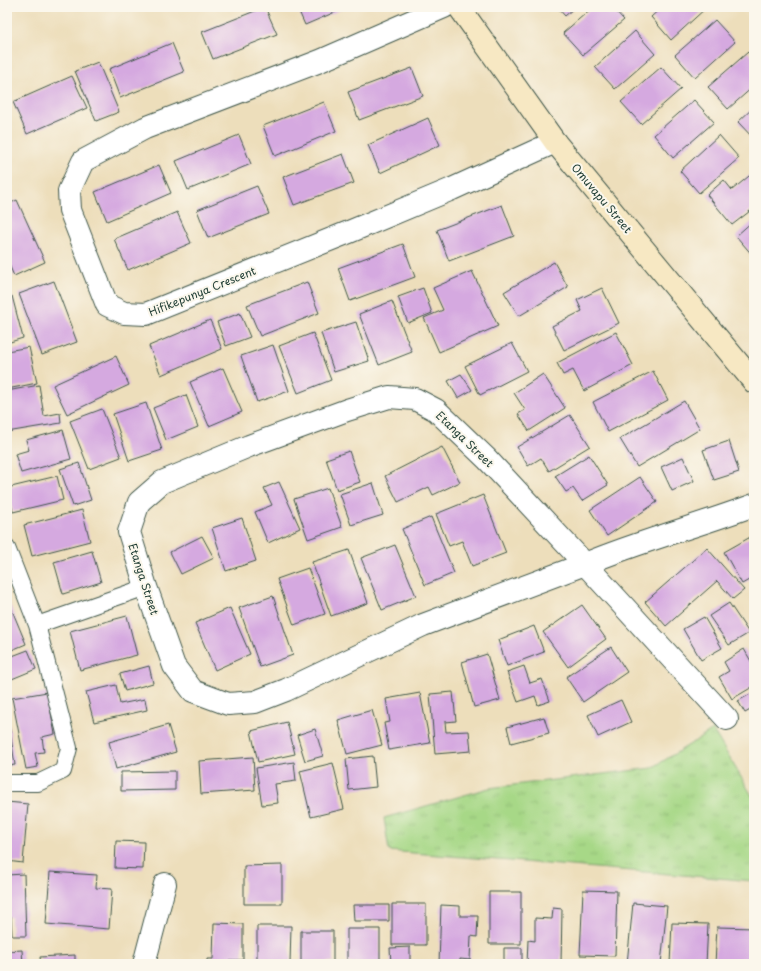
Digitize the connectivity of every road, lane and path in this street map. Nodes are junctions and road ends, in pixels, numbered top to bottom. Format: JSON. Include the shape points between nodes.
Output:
{"nodes":[{"id":1,"x":444,"y":7,"type":"edge"},
{"id":2,"x":459,"y":7,"type":"edge"},
{"id":3,"x":556,"y":142,"type":"junction"},
{"id":4,"x":754,"y":382,"type":"edge"},
{"id":5,"x":754,"y":505,"type":"edge"},
{"id":6,"x":7,"y":548,"type":"edge"},
{"id":7,"x":585,"y":564,"type":"junction"},
{"id":8,"x":146,"y":587,"type":"junction"},
{"id":9,"x":37,"y":625,"type":"junction"},
{"id":10,"x":727,"y":719,"type":"dead end"},
{"id":11,"x":7,"y":783,"type":"edge"},
{"id":12,"x":165,"y":884,"type":"dead end"},
{"id":13,"x":144,"y":964,"type":"edge"}],
"edges":[{"from":1,"to":3,"type":"street","name":"Hifikepunya Crescent","via":[[320,61],[145,128],[83,161],[70,191],[70,210],[107,305],[124,313],[146,314],[452,189]]},
{"from":2,"to":3,"type":"street","name":"Omuvapu Street"},
{"from":3,"to":4,"type":"street","name":"Omuvapu Street"},
{"from":5,"to":7,"type":"street","name":"Etanga Street"},
{"from":6,"to":9,"type":"lane"},
{"from":7,"to":8,"type":"street","name":"Etanga Street","via":[[423,625],[286,690],[255,702],[228,704],[193,691],[174,666]]},
{"from":7,"to":8,"type":"street","name":"Etanga Street","via":[[487,459],[436,410],[415,400],[389,397],[263,441],[162,482],[140,502],[129,532]]},
{"from":7,"to":10,"type":"street"},
{"from":8,"to":9,"type":"lane"},
{"from":9,"to":11,"type":"lane","via":[[69,748],[63,771],[38,783]]},
{"from":12,"to":13,"type":"street"}]}
